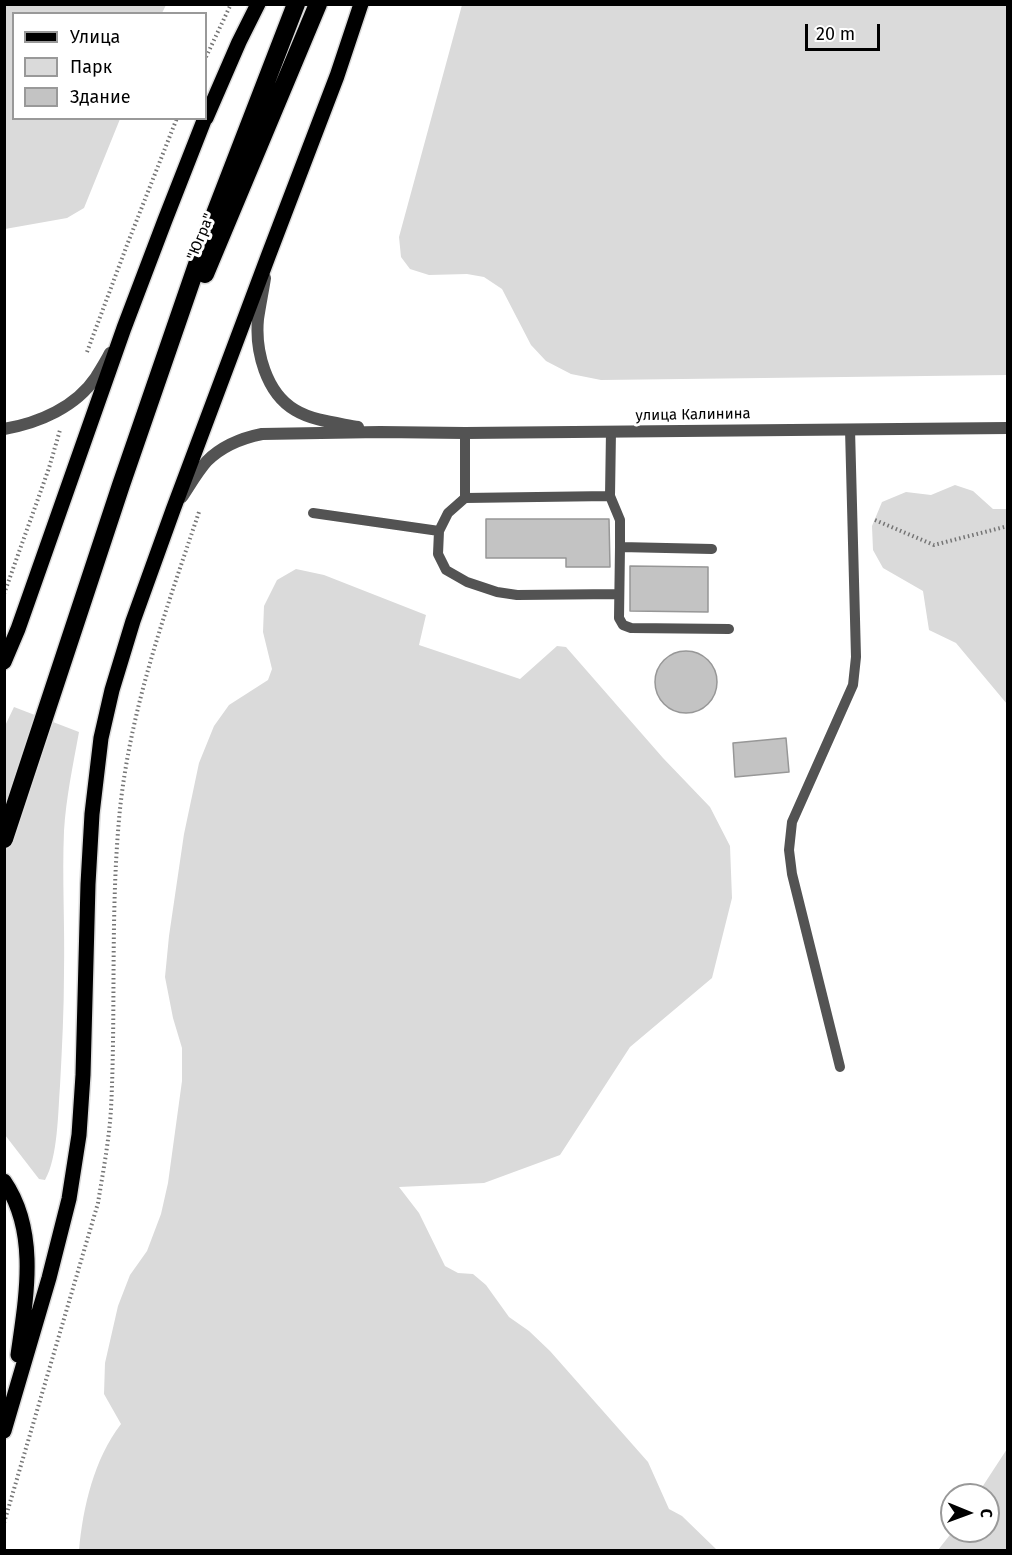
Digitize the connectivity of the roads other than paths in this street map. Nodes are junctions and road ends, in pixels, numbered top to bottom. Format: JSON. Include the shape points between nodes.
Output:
{"nodes":[{"id":1,"x":258,"y":4,"type":"edge"},
{"id":2,"x":296,"y":4,"type":"edge"},
{"id":3,"x":318,"y":4,"type":"edge"},
{"id":4,"x":361,"y":4,"type":"edge"},
{"id":5,"x":207,"y":113,"type":"edge"},
{"id":6,"x":204,"y":120,"type":"edge"},
{"id":7,"x":269,"y":254,"type":"junction"},
{"id":8,"x":124,"y":328,"type":"junction"},
{"id":9,"x":1008,"y":428,"type":"edge"},
{"id":10,"x":4,"y":429,"type":"edge"},
{"id":11,"x":850,"y":429,"type":"junction"},
{"id":12,"x":612,"y":431,"type":"junction"},
{"id":13,"x":380,"y":432,"type":"junction"},
{"id":14,"x":465,"y":433,"type":"junction"},
{"id":15,"x":121,"y":485,"type":"junction"},
{"id":16,"x":609,"y":496,"type":"junction"},
{"id":17,"x":465,"y":498,"type":"junction"},
{"id":18,"x":173,"y":510,"type":"junction"},
{"id":19,"x":313,"y":513,"type":"dead end"},
{"id":20,"x":439,"y":531,"type":"junction"},
{"id":21,"x":620,"y":547,"type":"junction"},
{"id":22,"x":712,"y":549,"type":"dead end"},
{"id":23,"x":619,"y":594,"type":"junction"},
{"id":24,"x":729,"y":629,"type":"dead end"},
{"id":25,"x":4,"y":662,"type":"edge"},
{"id":26,"x":4,"y":839,"type":"edge"},
{"id":27,"x":840,"y":1068,"type":"dead end"},
{"id":28,"x":4,"y":1181,"type":"edge"},
{"id":29,"x":11,"y":1409,"type":"junction"},
{"id":30,"x":4,"y":1431,"type":"edge"}],
"edges":[{"from":1,"to":5,"type":"main road"},
{"from":2,"to":15,"type":"highway","name":"\"Югра\"","via":[[211,224]]},
{"from":3,"to":15,"type":"highway","name":"\"Югра\""},
{"from":4,"to":7,"type":"main road","via":[[338,76]]},
{"from":6,"to":8,"type":"main road"},
{"from":7,"to":13,"type":"street","via":[[258,320],[259,345],[271,384],[295,410]]},
{"from":7,"to":18,"type":"main road"},
{"from":8,"to":10,"type":"street","via":[[96,378],[80,396],[52,414]]},
{"from":8,"to":25,"type":"main road"},
{"from":9,"to":11,"type":"street","name":"улица Калинина"},
{"from":11,"to":12,"type":"street","name":"улица Калинина"},
{"from":11,"to":27,"type":"lane","via":[[854,685],[792,822],[789,850]]},
{"from":12,"to":14,"type":"street","name":"улица Калинина"},
{"from":12,"to":16,"type":"lane"},
{"from":13,"to":14,"type":"street","name":"улица Калинина"},
{"from":13,"to":18,"type":"street","via":[[284,433],[246,438],[223,448],[207,461]]},
{"from":14,"to":17,"type":"lane"},
{"from":15,"to":26,"type":"highway","name":"\"Югра\""},
{"from":16,"to":17,"type":"lane"},
{"from":16,"to":21,"type":"lane","via":[[621,520]]},
{"from":17,"to":20,"type":"lane","via":[[448,513]]},
{"from":18,"to":29,"type":"main road","via":[[133,621],[101,738],[92,814],[79,1135],[69,1199]]},
{"from":19,"to":20,"type":"lane"},
{"from":20,"to":23,"type":"lane","via":[[438,555],[446,570],[467,582],[517,595]]},
{"from":21,"to":22,"type":"lane"},
{"from":21,"to":23,"type":"lane"},
{"from":23,"to":24,"type":"lane","via":[[623,626]]},
{"from":28,"to":29,"type":"main road","via":[[22,1217],[27,1248],[24,1315]]},
{"from":29,"to":30,"type":"main road"}]}
